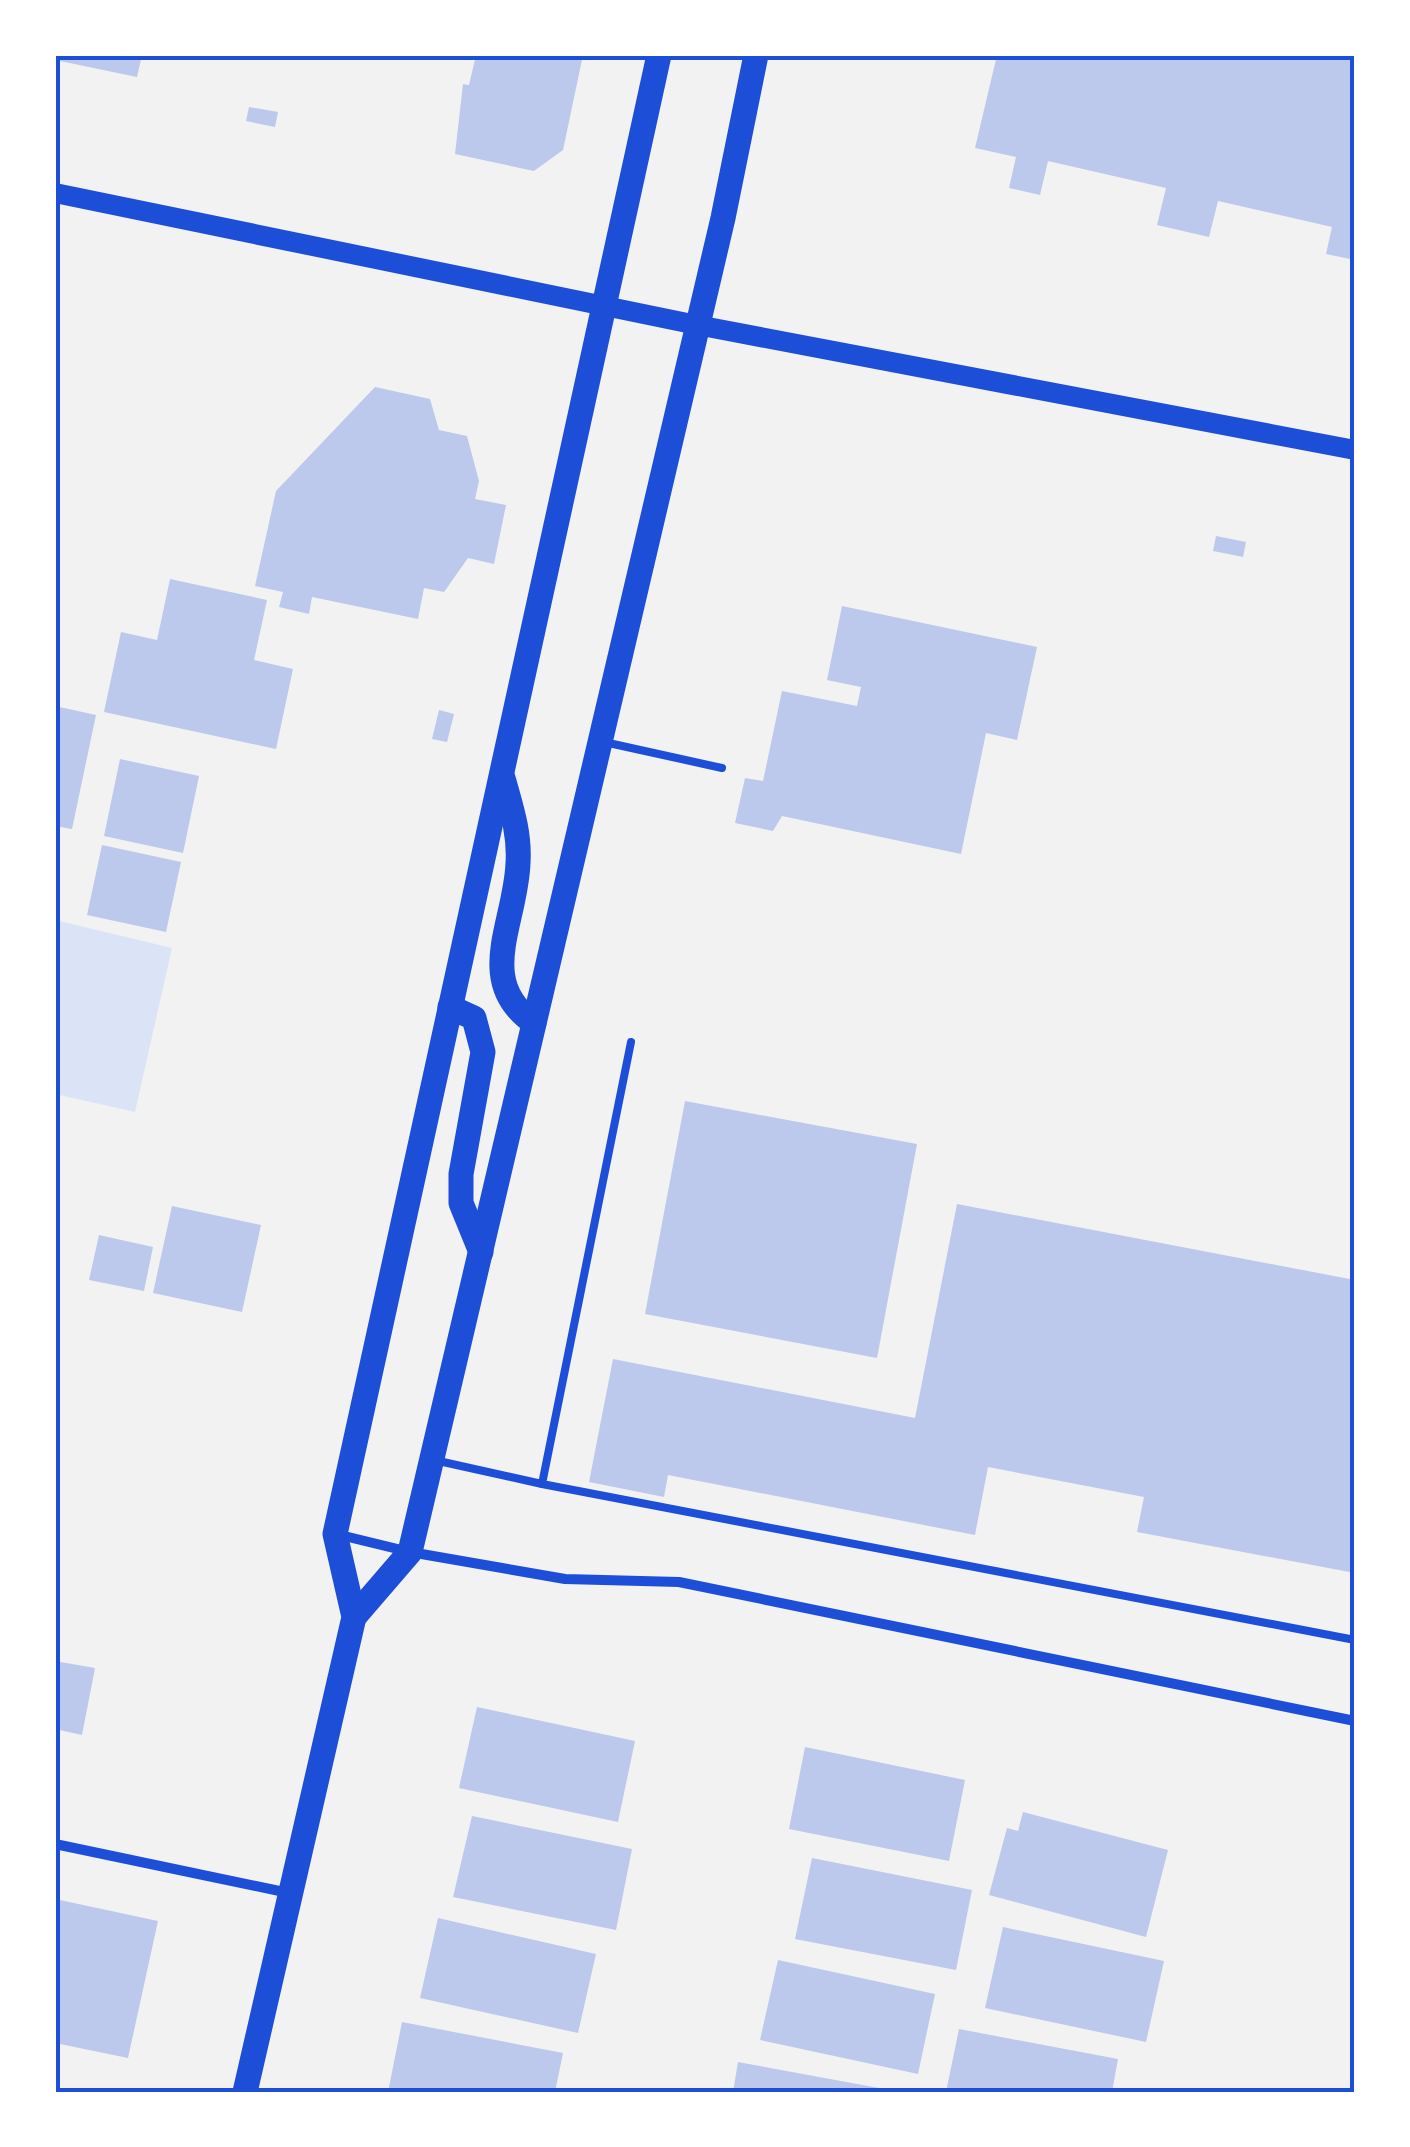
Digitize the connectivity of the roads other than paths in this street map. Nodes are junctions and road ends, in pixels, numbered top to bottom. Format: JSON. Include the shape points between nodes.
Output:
{"nodes":[{"id":1,"x":659,"y":55,"type":"edge"},
{"id":2,"x":756,"y":55,"type":"edge"},
{"id":3,"x":55,"y":192,"type":"edge"},
{"id":4,"x":606,"y":304,"type":"junction"},
{"id":5,"x":697,"y":325,"type":"junction"},
{"id":6,"x":1355,"y":450,"type":"edge"},
{"id":7,"x":600,"y":741,"type":"junction"},
{"id":8,"x":722,"y":768,"type":"dead end"},
{"id":9,"x":501,"y":774,"type":"junction"},
{"id":10,"x":450,"y":1007,"type":"junction"},
{"id":11,"x":534,"y":1022,"type":"junction"},
{"id":12,"x":631,"y":1042,"type":"dead end"},
{"id":13,"x":481,"y":1252,"type":"junction"},
{"id":14,"x":432,"y":1460,"type":"junction"},
{"id":15,"x":542,"y":1484,"type":"junction"},
{"id":16,"x":334,"y":1534,"type":"junction"},
{"id":17,"x":410,"y":1552,"type":"junction"},
{"id":18,"x":354,"y":1617,"type":"junction"},
{"id":19,"x":1355,"y":1640,"type":"edge"},
{"id":20,"x":1355,"y":1721,"type":"edge"},
{"id":21,"x":55,"y":1844,"type":"edge"},
{"id":22,"x":290,"y":1894,"type":"junction"},
{"id":23,"x":245,"y":2092,"type":"edge"}],
"edges":[{"from":1,"to":4,"type":"main road"},
{"from":2,"to":5,"type":"main road"},
{"from":3,"to":4,"type":"main road"},
{"from":4,"to":5,"type":"main road"},
{"from":4,"to":9,"type":"main road"},
{"from":5,"to":6,"type":"main road"},
{"from":5,"to":7,"type":"main road"},
{"from":7,"to":8,"type":"lane"},
{"from":7,"to":11,"type":"main road"},
{"from":9,"to":10,"type":"main road"},
{"from":9,"to":11,"type":"main road","via":[[518,832],[501,984],[513,1007]]},
{"from":10,"to":13,"type":"main road","via":[[474,1018],[482,1036],[460,1203]]},
{"from":10,"to":16,"type":"main road"},
{"from":11,"to":13,"type":"main road"},
{"from":12,"to":15,"type":"lane"},
{"from":13,"to":14,"type":"main road"},
{"from":14,"to":15,"type":"lane"},
{"from":14,"to":17,"type":"main road"},
{"from":15,"to":19,"type":"lane"},
{"from":16,"to":17,"type":"street"},
{"from":16,"to":18,"type":"main road"},
{"from":17,"to":18,"type":"main road"},
{"from":17,"to":20,"type":"street","via":[[566,1580],[679,1582]]},
{"from":18,"to":22,"type":"main road"},
{"from":21,"to":22,"type":"street"},
{"from":22,"to":23,"type":"main road"}]}
